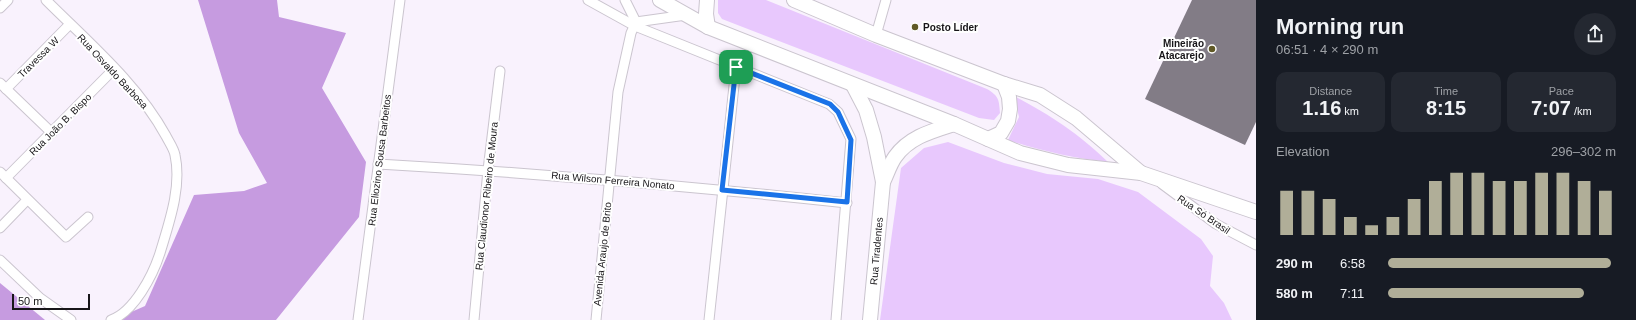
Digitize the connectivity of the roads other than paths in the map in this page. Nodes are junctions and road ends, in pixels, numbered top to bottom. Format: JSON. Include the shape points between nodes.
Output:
{"nodes":[{"id":1,"x":8,"y":0,"type":"edge"},
{"id":2,"x":46,"y":0,"type":"edge"},
{"id":3,"x":400,"y":0,"type":"edge"},
{"id":4,"x":588,"y":0,"type":"edge"},
{"id":5,"x":625,"y":0,"type":"edge"},
{"id":6,"x":660,"y":0,"type":"edge"},
{"id":7,"x":707,"y":0,"type":"edge"},
{"id":8,"x":794,"y":0,"type":"edge"},
{"id":9,"x":886,"y":0,"type":"edge"},
{"id":10,"x":0,"y":8,"type":"edge"},
{"id":11,"x":686,"y":15,"type":"junction"},
{"id":12,"x":70,"y":24,"type":"junction"},
{"id":13,"x":635,"y":24,"type":"junction"},
{"id":14,"x":708,"y":27,"type":"junction"},
{"id":15,"x":876,"y":36,"type":"junction"},
{"id":16,"x":736,"y":67,"type":"junction"},
{"id":17,"x":114,"y":69,"type":"junction"},
{"id":18,"x":500,"y":71,"type":"dead end"},
{"id":19,"x":1004,"y":84,"type":"junction"},
{"id":20,"x":853,"y":85,"type":"junction"},
{"id":21,"x":3,"y":86,"type":"edge"},
{"id":22,"x":954,"y":124,"type":"junction"},
{"id":23,"x":52,"y":133,"type":"junction"},
{"id":24,"x":988,"y":139,"type":"junction"},
{"id":25,"x":378,"y":164,"type":"junction"},
{"id":26,"x":488,"y":170,"type":"junction"},
{"id":27,"x":1141,"y":173,"type":"junction"},
{"id":28,"x":3,"y":175,"type":"edge"},
{"id":29,"x":1155,"y":178,"type":"junction"},
{"id":30,"x":610,"y":180,"type":"junction"},
{"id":31,"x":883,"y":182,"type":"junction"},
{"id":32,"x":722,"y":190,"type":"junction"},
{"id":33,"x":27,"y":200,"type":"junction"},
{"id":34,"x":847,"y":202,"type":"junction"},
{"id":35,"x":1256,"y":212,"type":"edge"},
{"id":36,"x":88,"y":217,"type":"dead end"},
{"id":37,"x":0,"y":228,"type":"edge"},
{"id":38,"x":1256,"y":245,"type":"edge"},
{"id":39,"x":0,"y":260,"type":"edge"},
{"id":40,"x":72,"y":320,"type":"edge"},
{"id":41,"x":111,"y":320,"type":"edge"},
{"id":42,"x":358,"y":320,"type":"edge"},
{"id":43,"x":474,"y":320,"type":"edge"},
{"id":44,"x":596,"y":320,"type":"edge"},
{"id":45,"x":709,"y":320,"type":"edge"},
{"id":46,"x":836,"y":320,"type":"edge"},
{"id":47,"x":870,"y":320,"type":"edge"}],
"edges":[{"from":1,"to":10,"type":"street"},
{"from":2,"to":12,"type":"street","name":"Rua Osvaldo Barbosa"},
{"from":3,"to":25,"type":"street","name":"Rua Eliozino Sousa Barbeitos"},
{"from":4,"to":13,"type":"street"},
{"from":5,"to":13,"type":"street"},
{"from":6,"to":11,"type":"main road"},
{"from":7,"to":14,"type":"main road"},
{"from":8,"to":15,"type":"main road"},
{"from":9,"to":15,"type":"street"},
{"from":11,"to":13,"type":"street"},
{"from":11,"to":14,"type":"main road"},
{"from":12,"to":17,"type":"street","name":"Rua Osvaldo Barbosa"},
{"from":12,"to":21,"type":"street","name":"Travessa W"},
{"from":13,"to":16,"type":"street"},
{"from":13,"to":30,"type":"street","name":"Avenida Araujo de Brito","via":[[618,92]]},
{"from":14,"to":20,"type":"main road"},
{"from":15,"to":19,"type":"main road"},
{"from":16,"to":32,"type":"street"},
{"from":16,"to":34,"type":"street","via":[[830,104],[838,112],[851,140]]},
{"from":17,"to":23,"type":"street","name":"Rua João B. Bispo"},
{"from":17,"to":41,"type":"street","name":"Rua Osvaldo Barbosa","via":[[144,102],[162,129],[175,154],[177,176],[168,226],[158,259],[140,294],[130,307]]},
{"from":18,"to":26,"type":"street","name":"Rua Claudionor Ribeiro de Moura"},
{"from":19,"to":24,"type":"main road","via":[[1009,97],[1008,121],[1001,133]]},
{"from":19,"to":27,"type":"main road","via":[[1040,95],[1058,105]]},
{"from":20,"to":22,"type":"main road"},
{"from":20,"to":31,"type":"main road","name":"Rua Tiradentes","via":[[866,110]]},
{"from":21,"to":23,"type":"street"},
{"from":22,"to":24,"type":"main road"},
{"from":22,"to":31,"type":"main road","name":"Rua Tiradentes","via":[[911,141],[895,157]]},
{"from":23,"to":28,"type":"street","name":"Rua João B. Bispo"},
{"from":24,"to":27,"type":"main road","via":[[1020,153],[1068,165]]},
{"from":25,"to":26,"type":"street","name":"Rua Wilson Ferreira Nonato"},
{"from":25,"to":42,"type":"street","name":"Rua Eliozino Sousa Barbeitos"},
{"from":26,"to":30,"type":"street","name":"Rua Wilson Ferreira Nonato"},
{"from":26,"to":43,"type":"street","name":"Rua Claudionor Ribeiro de Moura"},
{"from":27,"to":29,"type":"main road"},
{"from":28,"to":33,"type":"street"},
{"from":29,"to":35,"type":"main road"},
{"from":29,"to":38,"type":"street","name":"Rua Só Brasil","via":[[1216,224]]},
{"from":30,"to":32,"type":"street","name":"Rua Wilson Ferreira Nonato"},
{"from":30,"to":44,"type":"street","name":"Avenida Araujo de Brito"},
{"from":31,"to":47,"type":"main road","name":"Rua Tiradentes"},
{"from":32,"to":34,"type":"street","name":"Rua Wilson Ferreira Nonato"},
{"from":32,"to":45,"type":"street"},
{"from":33,"to":36,"type":"street","via":[[66,236]]},
{"from":33,"to":37,"type":"street"},
{"from":34,"to":46,"type":"street"},
{"from":39,"to":40,"type":"street","via":[[40,298]]}]}
